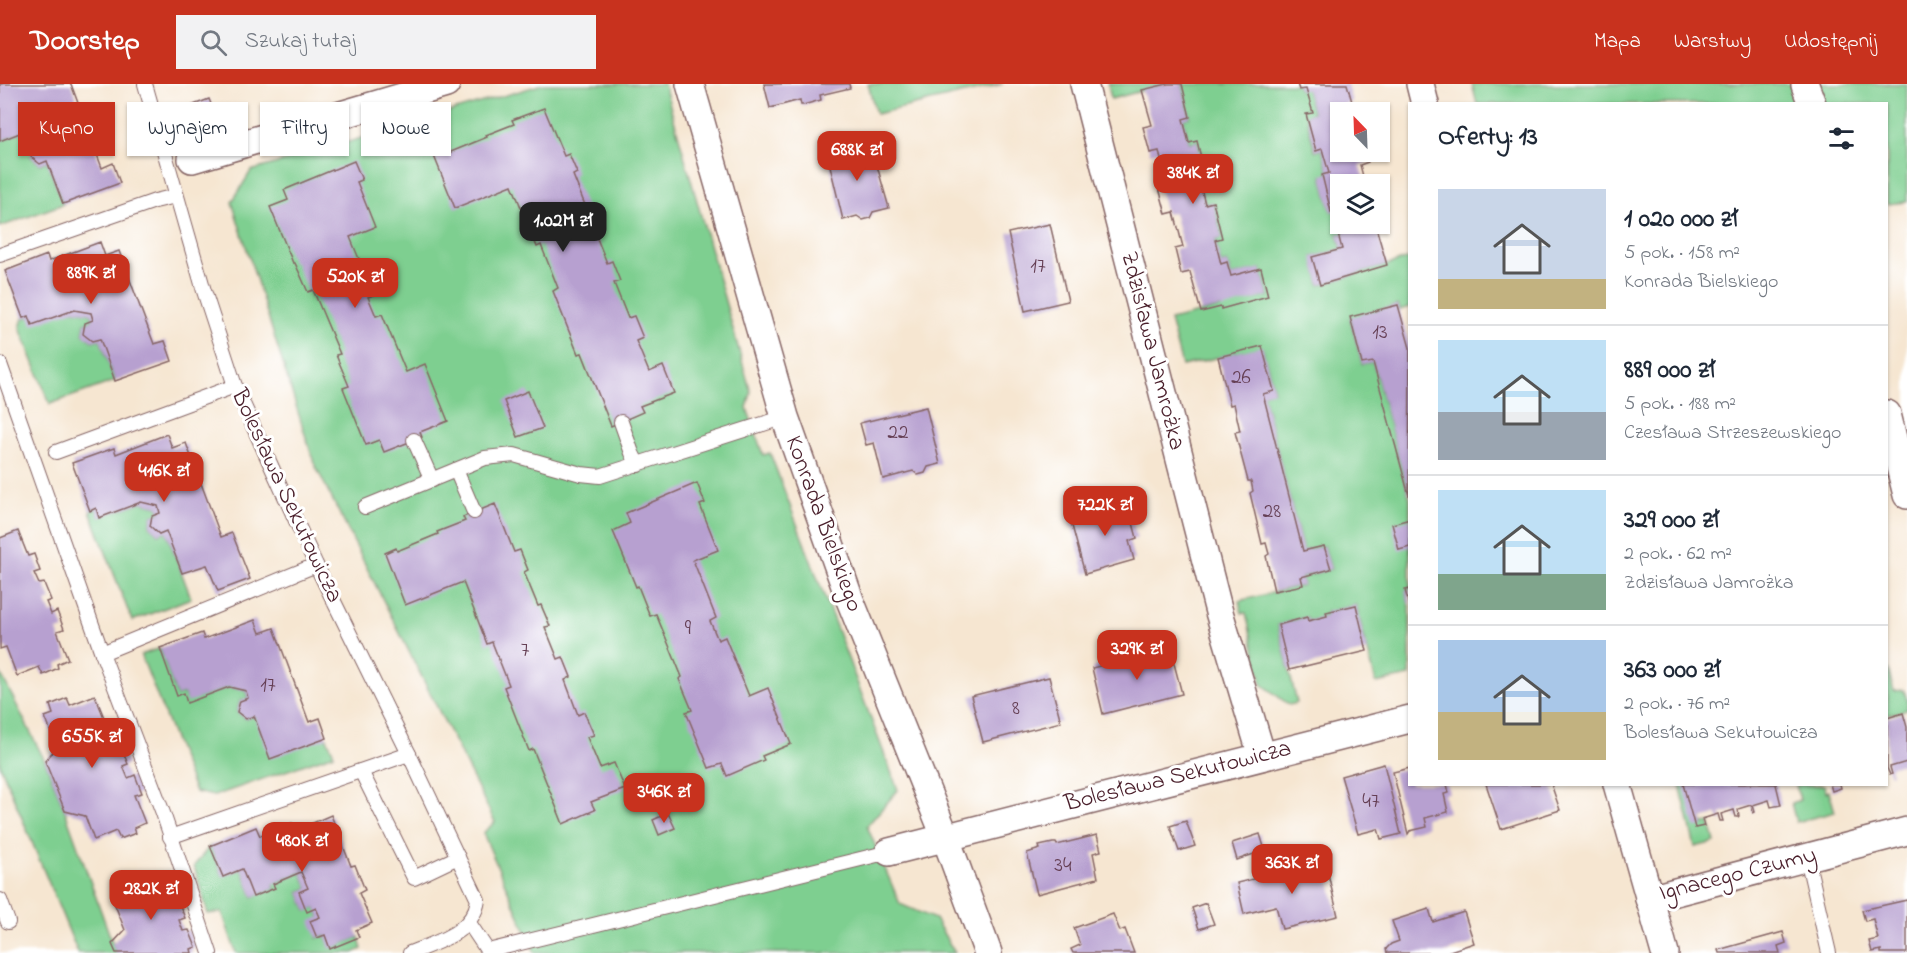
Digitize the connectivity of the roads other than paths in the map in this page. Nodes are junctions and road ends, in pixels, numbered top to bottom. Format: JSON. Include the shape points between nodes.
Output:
{"nodes":[{"id":1,"x":145,"y":84,"type":"edge"},
{"id":2,"x":446,"y":84,"type":"edge"},
{"id":3,"x":690,"y":84,"type":"edge"},
{"id":4,"x":1084,"y":84,"type":"edge"},
{"id":5,"x":1420,"y":84,"type":"edge"},
{"id":6,"x":1424,"y":102,"type":"edge"},
{"id":7,"x":192,"y":159,"type":"dead end"},
{"id":8,"x":176,"y":196,"type":"junction"},
{"id":9,"x":0,"y":255,"type":"edge"},
{"id":10,"x":0,"y":364,"type":"edge"},
{"id":11,"x":235,"y":386,"type":"junction"},
{"id":12,"x":785,"y":417,"type":"junction"},
{"id":13,"x":1888,"y":418,"type":"edge"},
{"id":14,"x":621,"y":422,"type":"dead end"},
{"id":15,"x":414,"y":440,"type":"dead end"},
{"id":16,"x":56,"y":452,"type":"dead end"},
{"id":17,"x":639,"y":465,"type":"junction"},
{"id":18,"x":456,"y":470,"type":"junction"},
{"id":19,"x":432,"y":480,"type":"junction"},
{"id":20,"x":1907,"y":495,"type":"edge"},
{"id":21,"x":365,"y":507,"type":"dead end"},
{"id":22,"x":474,"y":512,"type":"dead end"},
{"id":23,"x":316,"y":565,"type":"junction"},
{"id":24,"x":102,"y":653,"type":"junction"},
{"id":25,"x":1408,"y":720,"type":"edge"},
{"id":26,"x":409,"y":754,"type":"junction"},
{"id":27,"x":1262,"y":756,"type":"junction"},
{"id":28,"x":361,"y":771,"type":"junction"},
{"id":29,"x":1618,"y":786,"type":"edge"},
{"id":30,"x":1907,"y":831,"type":"edge"},
{"id":31,"x":945,"y":836,"type":"junction"},
{"id":32,"x":171,"y":837,"type":"junction"},
{"id":33,"x":889,"y":852,"type":"joint"},
{"id":34,"x":459,"y":857,"type":"junction"},
{"id":35,"x":1807,"y":858,"type":"junction"},
{"id":36,"x":1649,"y":898,"type":"junction"},
{"id":37,"x":0,"y":900,"type":"edge"},
{"id":38,"x":8,"y":922,"type":"dead end"},
{"id":39,"x":469,"y":922,"type":"junction"},
{"id":40,"x":489,"y":952,"type":"edge"},
{"id":41,"x":210,"y":953,"type":"edge"},
{"id":42,"x":410,"y":953,"type":"edge"},
{"id":43,"x":988,"y":953,"type":"edge"},
{"id":44,"x":1665,"y":953,"type":"edge"},
{"id":45,"x":1829,"y":953,"type":"edge"}],
"edges":[{"from":1,"to":8,"type":"lane","name":"Bolesława Sekutowicza"},
{"from":2,"to":7,"type":"street"},
{"from":3,"to":12,"type":"street","name":"Konrada Bielskiego"},
{"from":4,"to":27,"type":"street","name":"Zdzisława Jamrożka","via":[[1219,612]]},
{"from":5,"to":6,"type":"street"},
{"from":8,"to":9,"type":"lane"},
{"from":8,"to":11,"type":"lane","name":"Bolesława Sekutowicza"},
{"from":10,"to":24,"type":"lane"},
{"from":11,"to":16,"type":"lane"},
{"from":11,"to":23,"type":"lane","name":"Bolesława Sekutowicza"},
{"from":12,"to":17,"type":"lane"},
{"from":12,"to":31,"type":"street","name":"Konrada Bielskiego","via":[[850,600]]},
{"from":13,"to":20,"type":"street"},
{"from":14,"to":17,"type":"lane"},
{"from":15,"to":19,"type":"lane"},
{"from":17,"to":18,"type":"lane","via":[[600,476],[514,455],[485,458]]},
{"from":18,"to":19,"type":"lane"},
{"from":18,"to":22,"type":"lane"},
{"from":19,"to":21,"type":"lane"},
{"from":23,"to":24,"type":"lane"},
{"from":23,"to":26,"type":"lane","name":"Bolesława Sekutowicza"},
{"from":24,"to":32,"type":"lane"},
{"from":25,"to":27,"type":"street","name":"Bolesława Sekutowicza"},
{"from":26,"to":28,"type":"lane"},
{"from":26,"to":34,"type":"lane","name":"Bolesława Sekutowicza"},
{"from":27,"to":31,"type":"street","name":"Bolesława Sekutowicza"},
{"from":28,"to":32,"type":"lane"},
{"from":28,"to":34,"type":"lane","via":[[414,878]]},
{"from":29,"to":36,"type":"street","name":"Ignacego Czumy"},
{"from":30,"to":35,"type":"street","name":"Ignacego Czumy"},
{"from":31,"to":33,"type":"street","name":"Bolesława Sekutowicza"},
{"from":31,"to":43,"type":"street","name":"Konrada Bielskiego"},
{"from":32,"to":41,"type":"lane"},
{"from":33,"to":40,"type":"lane"},
{"from":34,"to":39,"type":"lane","name":"Bolesława Sekutowicza","via":[[478,900]]},
{"from":35,"to":36,"type":"street","name":"Ignacego Czumy"},
{"from":35,"to":45,"type":"lane"},
{"from":36,"to":44,"type":"street"},
{"from":37,"to":38,"type":"lane"},
{"from":39,"to":40,"type":"lane"},
{"from":39,"to":42,"type":"lane","via":[[448,938]]}]}
